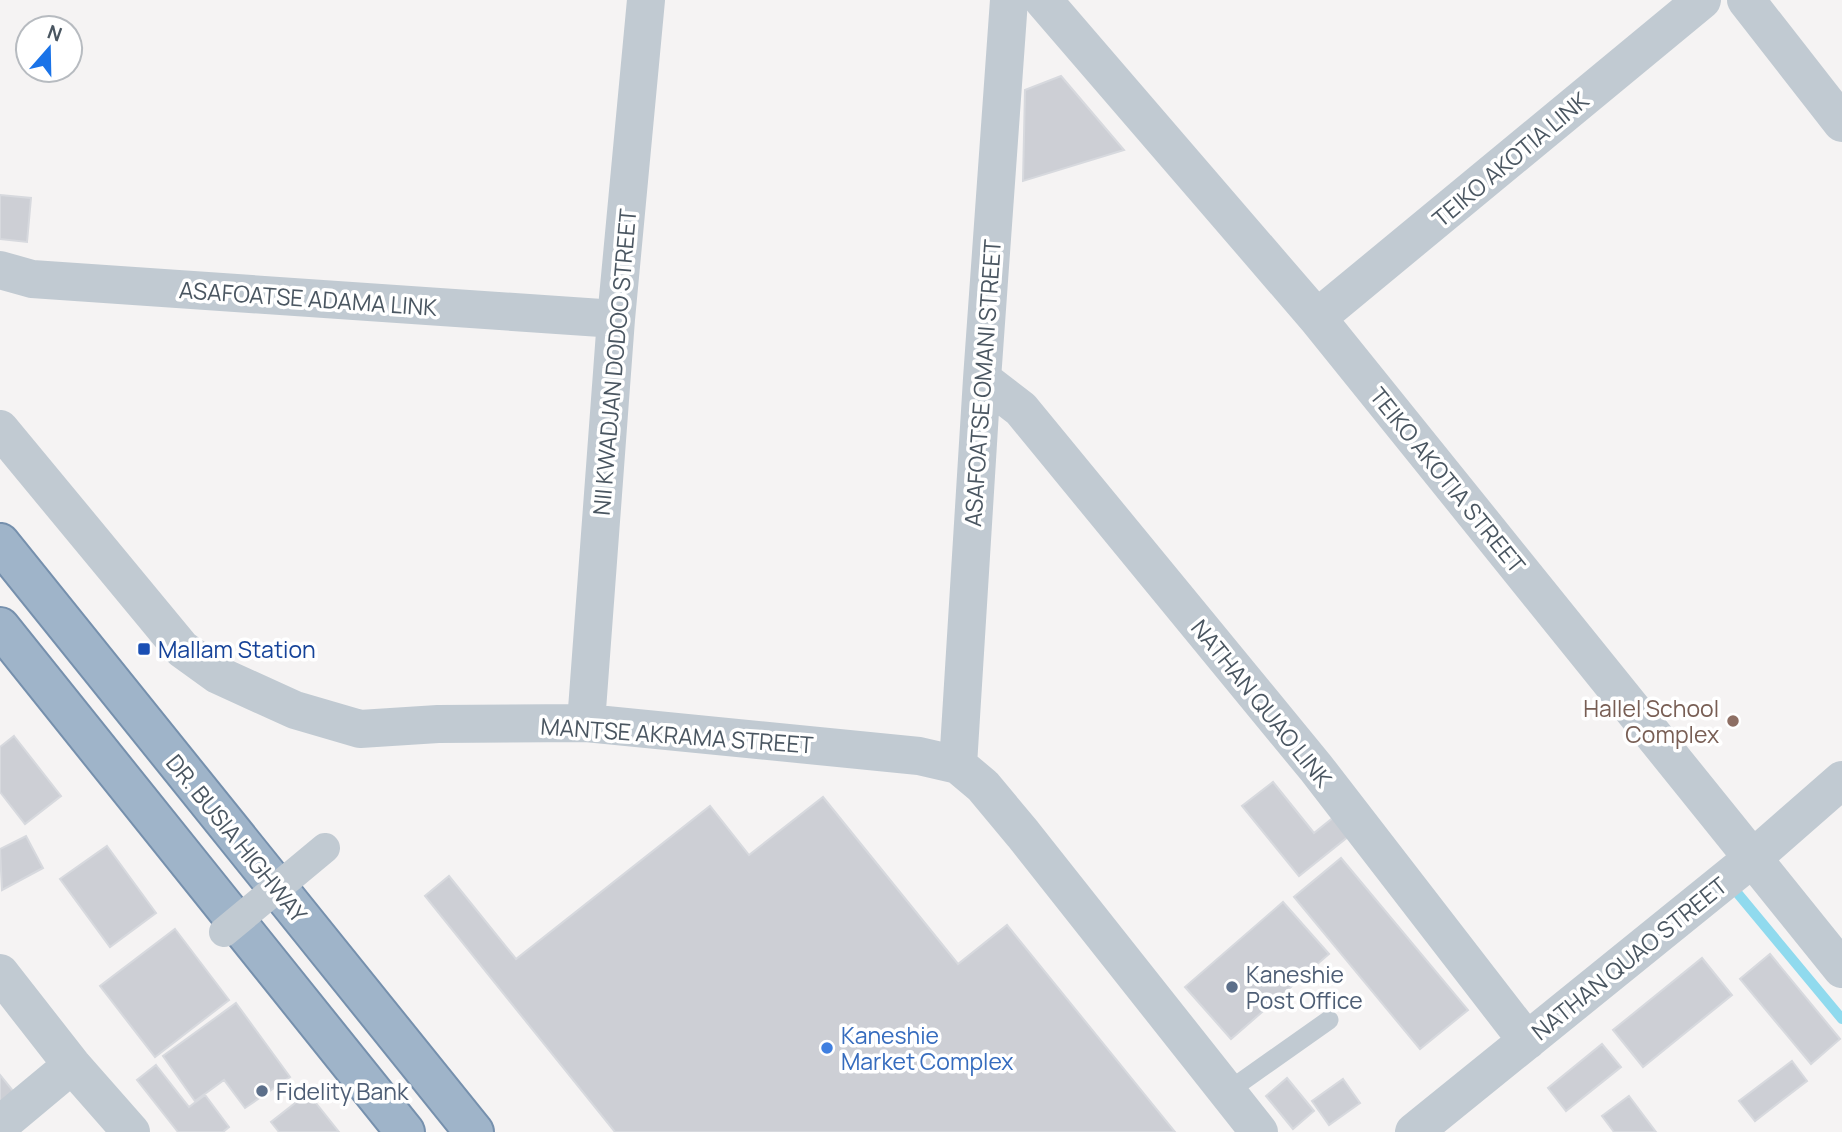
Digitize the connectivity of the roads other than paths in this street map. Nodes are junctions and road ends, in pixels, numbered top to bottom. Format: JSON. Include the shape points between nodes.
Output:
{"nodes":[{"id":1,"x":646,"y":0,"type":"edge"},
{"id":2,"x":1009,"y":0,"type":"edge"},
{"id":3,"x":1043,"y":0,"type":"edge"},
{"id":4,"x":1702,"y":0,"type":"edge"},
{"id":5,"x":1746,"y":0,"type":"edge"},
{"id":6,"x":1842,"y":123,"type":"edge"},
{"id":7,"x":0,"y":270,"type":"edge"},
{"id":8,"x":1317,"y":318,"type":"junction"},
{"id":9,"x":616,"y":319,"type":"junction"},
{"id":10,"x":982,"y":379,"type":"junction"},
{"id":11,"x":0,"y":429,"type":"edge"},
{"id":12,"x":0,"y":543,"type":"edge"},
{"id":13,"x":0,"y":627,"type":"edge"},
{"id":14,"x":586,"y":723,"type":"junction"},
{"id":15,"x":958,"y":765,"type":"junction"},
{"id":16,"x":1842,"y":780,"type":"edge"},
{"id":17,"x":325,"y":848,"type":"dead end"},
{"id":18,"x":1754,"y":857,"type":"junction"},
{"id":19,"x":224,"y":932,"type":"dead end"},
{"id":20,"x":1842,"y":969,"type":"edge"},
{"id":21,"x":0,"y":973,"type":"edge"},
{"id":22,"x":1329,"y":1020,"type":"dead end"},
{"id":23,"x":1527,"y":1041,"type":"junction"},
{"id":24,"x":72,"y":1065,"type":"junction"},
{"id":25,"x":1227,"y":1092,"type":"junction"},
{"id":26,"x":0,"y":1125,"type":"edge"},
{"id":27,"x":131,"y":1132,"type":"edge"},
{"id":28,"x":405,"y":1132,"type":"edge"},
{"id":29,"x":474,"y":1132,"type":"edge"},
{"id":30,"x":1259,"y":1132,"type":"edge"},
{"id":31,"x":1414,"y":1132,"type":"edge"}],
"edges":[{"from":1,"to":9,"type":"street","name":"NII KWADJAN DODOO STREET"},
{"from":2,"to":10,"type":"street","name":"ASAFOATSE OMANI STREET"},
{"from":3,"to":8,"type":"street","name":"TEIKO AKOTIA STREET"},
{"from":4,"to":8,"type":"street","name":"TEIKO AKOTIA LINK"},
{"from":5,"to":6,"type":"street"},
{"from":7,"to":9,"type":"street","name":"ASAFOATSE ADAMA LINK","via":[[32,279]]},
{"from":8,"to":18,"type":"street","name":"TEIKO AKOTIA STREET"},
{"from":9,"to":14,"type":"street","name":"NII KWADJAN DODOO STREET"},
{"from":10,"to":15,"type":"street","name":"ASAFOATSE OMANI STREET"},
{"from":10,"to":23,"type":"street","name":"NATHAN QUAO LINK","via":[[1030,419],[1316,768]]},
{"from":11,"to":14,"type":"street","name":"MANTSE AKRAMA STREET","via":[[182,649],[218,676],[295,710],[360,729]]},
{"from":12,"to":29,"type":"highway","name":"DR. BUSIA HIGHWAY"},
{"from":13,"to":28,"type":"highway"},
{"from":14,"to":15,"type":"street","name":"MANTSE AKRAMA STREET","via":[[919,756]]},
{"from":15,"to":25,"type":"street","name":"MANTSE AKRAMA STREET","via":[[983,786],[1023,834]]},
{"from":16,"to":18,"type":"street","name":"NATHAN QUAO STREET"},
{"from":17,"to":19,"type":"street","bridge":true},
{"from":18,"to":20,"type":"street","name":"TEIKO AKOTIA STREET"},
{"from":18,"to":23,"type":"street","name":"NATHAN QUAO STREET"},
{"from":21,"to":24,"type":"street"},
{"from":22,"to":25,"type":"lane"},
{"from":23,"to":31,"type":"street","name":"NATHAN QUAO STREET"},
{"from":24,"to":26,"type":"street"},
{"from":24,"to":27,"type":"street"},
{"from":25,"to":30,"type":"street","name":"MANTSE AKRAMA STREET"}]}
